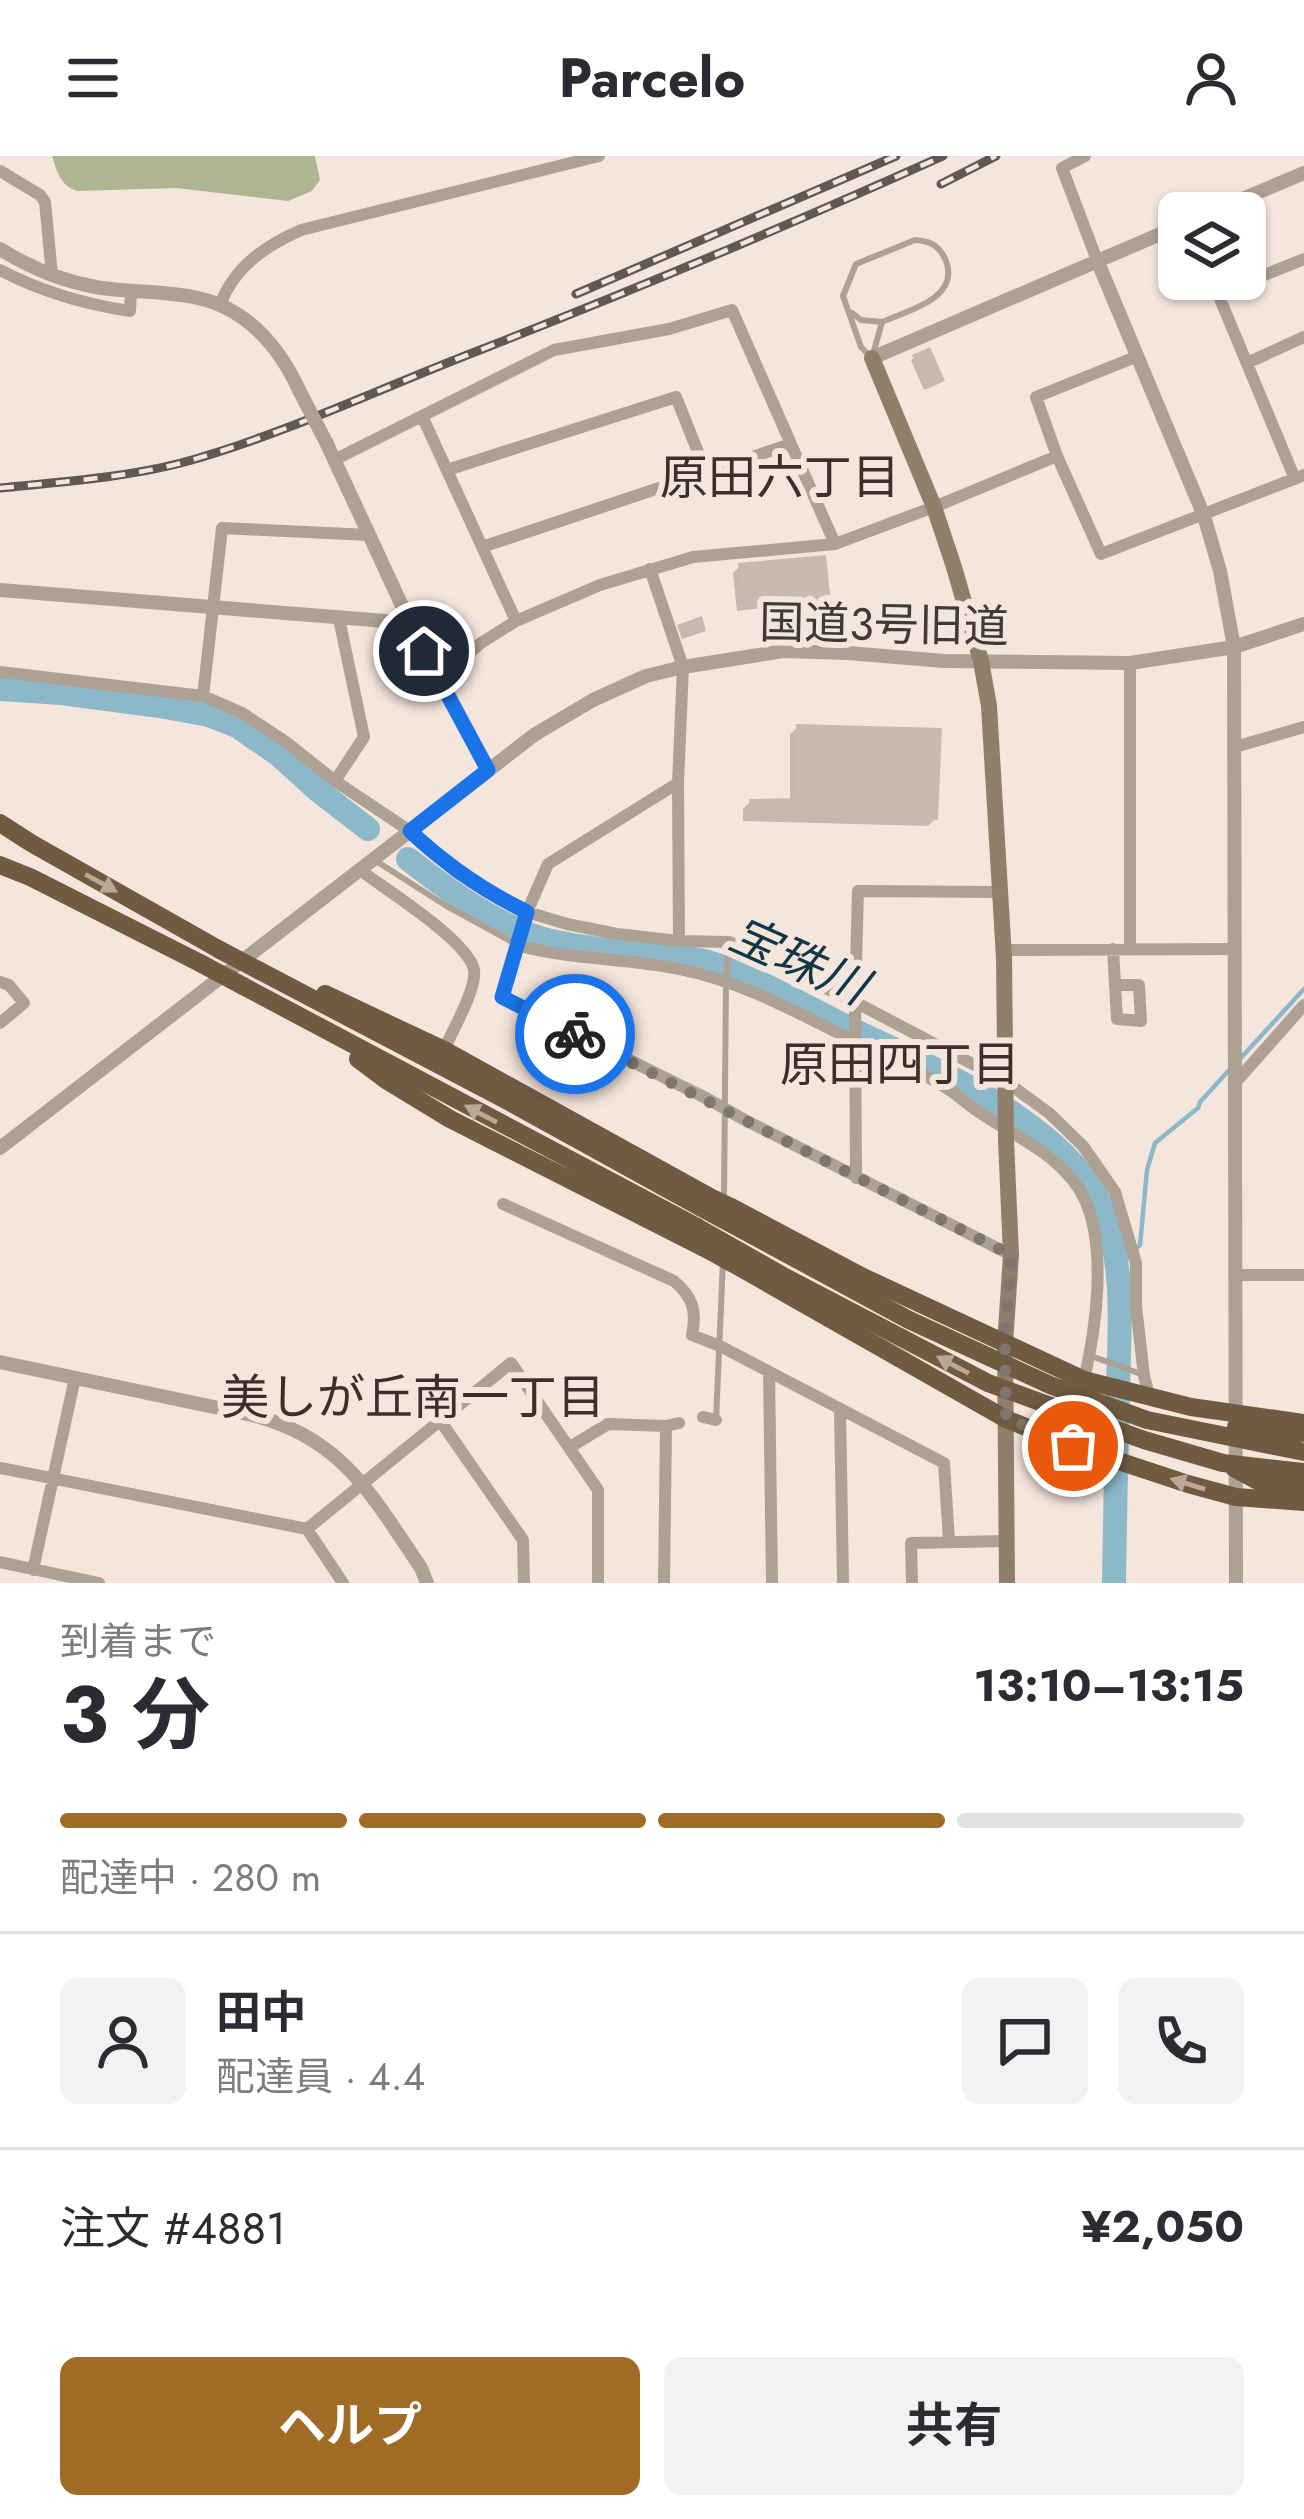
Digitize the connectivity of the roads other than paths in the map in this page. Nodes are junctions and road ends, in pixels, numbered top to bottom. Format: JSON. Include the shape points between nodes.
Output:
{"nodes":[{"id":1,"x":599,"y":156,"type":"edge"},
{"id":2,"x":1084,"y":156,"type":"edge"},
{"id":3,"x":0,"y":171,"type":"edge"},
{"id":4,"x":1304,"y":173,"type":"edge"},
{"id":5,"x":1259,"y":192,"type":"edge"},
{"id":6,"x":1158,"y":235,"type":"edge"},
{"id":7,"x":0,"y":249,"type":"edge"},
{"id":8,"x":1304,"y":259,"type":"edge"},
{"id":9,"x":1097,"y":260,"type":"junction"},
{"id":10,"x":0,"y":269,"type":"edge"},
{"id":11,"x":52,"y":275,"type":"junction"},
{"id":12,"x":131,"y":292,"type":"junction"},
{"id":13,"x":220,"y":305,"type":"junction"},
{"id":14,"x":848,"y":311,"type":"junction"},
{"id":15,"x":881,"y":322,"type":"junction"},
{"id":16,"x":1304,"y":337,"type":"edge"},
{"id":17,"x":1138,"y":356,"type":"junction"},
{"id":18,"x":872,"y":358,"type":"junction"},
{"id":19,"x":1246,"y":363,"type":"junction"},
{"id":20,"x":423,"y":418,"type":"junction"},
{"id":21,"x":791,"y":444,"type":"junction"},
{"id":22,"x":1057,"y":456,"type":"junction"},
{"id":23,"x":334,"y":460,"type":"junction"},
{"id":24,"x":447,"y":470,"type":"junction"},
{"id":25,"x":706,"y":472,"type":"junction"},
{"id":26,"x":1299,"y":477,"type":"edge"},
{"id":27,"x":934,"y":507,"type":"junction"},
{"id":28,"x":1204,"y":516,"type":"junction"},
{"id":29,"x":369,"y":535,"type":"junction"},
{"id":30,"x":835,"y":544,"type":"junction"},
{"id":31,"x":482,"y":547,"type":"junction"},
{"id":32,"x":650,"y":569,"type":"junction"},
{"id":33,"x":0,"y":590,"type":"edge"},
{"id":34,"x":212,"y":607,"type":"junction"},
{"id":35,"x":339,"y":619,"type":"junction"},
{"id":36,"x":516,"y":621,"type":"junction"},
{"id":37,"x":410,"y":623,"type":"junction"},
{"id":38,"x":1304,"y":624,"type":"edge"},
{"id":39,"x":1234,"y":646,"type":"junction"},
{"id":40,"x":981,"y":661,"type":"junction"},
{"id":41,"x":1130,"y":663,"type":"junction"},
{"id":42,"x":682,"y":667,"type":"junction"},
{"id":43,"x":0,"y":672,"type":"edge"},
{"id":44,"x":439,"y":679,"type":"junction"},
{"id":45,"x":203,"y":696,"type":"junction"},
{"id":46,"x":1304,"y":727,"type":"edge"},
{"id":47,"x":1235,"y":747,"type":"junction"},
{"id":48,"x":488,"y":770,"type":"junction"},
{"id":49,"x":335,"y":781,"type":"junction"},
{"id":50,"x":678,"y":783,"type":"junction"},
{"id":51,"x":0,"y":823,"type":"edge"},
{"id":52,"x":410,"y":831,"type":"junction"},
{"id":53,"x":375,"y":860,"type":"junction"},
{"id":54,"x":0,"y":865,"type":"edge"},
{"id":55,"x":360,"y":870,"type":"junction"},
{"id":56,"x":1001,"y":892,"type":"junction"},
{"id":57,"x":527,"y":912,"type":"junction"},
{"id":58,"x":679,"y":941,"type":"junction"},
{"id":59,"x":729,"y":942,"type":"junction"},
{"id":60,"x":517,"y":945,"type":"junction"},
{"id":61,"x":1113,"y":949,"type":"junction"},
{"id":62,"x":1130,"y":949,"type":"junction"},
{"id":63,"x":1004,"y":950,"type":"junction"},
{"id":64,"x":1234,"y":950,"type":"junction"},
{"id":65,"x":726,"y":981,"type":"junction"},
{"id":66,"x":0,"y":982,"type":"edge"},
{"id":67,"x":284,"y":984,"type":"junction"},
{"id":68,"x":1116,"y":985,"type":"dead end"},
{"id":69,"x":855,"y":1002,"type":"junction"},
{"id":70,"x":1304,"y":1005,"type":"edge"},
{"id":71,"x":0,"y":1023,"type":"edge"},
{"id":72,"x":314,"y":1026,"type":"junction"},
{"id":73,"x":855,"y":1041,"type":"junction"},
{"id":74,"x":444,"y":1050,"type":"junction"},
{"id":75,"x":1005,"y":1081,"type":"junction"},
{"id":76,"x":1234,"y":1084,"type":"junction"},
{"id":77,"x":1006,"y":1129,"type":"junction"},
{"id":78,"x":0,"y":1148,"type":"edge"},
{"id":79,"x":856,"y":1178,"type":"junction"},
{"id":80,"x":503,"y":1204,"type":"dead end"},
{"id":81,"x":702,"y":1210,"type":"junction"},
{"id":82,"x":1011,"y":1255,"type":"junction"},
{"id":83,"x":1235,"y":1275,"type":"junction"},
{"id":84,"x":1304,"y":1275,"type":"edge"},
{"id":85,"x":1005,"y":1344,"type":"junction"},
{"id":86,"x":719,"y":1346,"type":"junction"},
{"id":87,"x":1090,"y":1355,"type":"junction"},
{"id":88,"x":0,"y":1362,"type":"edge"},
{"id":89,"x":769,"y":1372,"type":"junction"},
{"id":90,"x":76,"y":1378,"type":"junction"},
{"id":91,"x":1093,"y":1383,"type":"junction"},
{"id":92,"x":1050,"y":1385,"type":"junction"},
{"id":93,"x":1144,"y":1388,"type":"junction"},
{"id":94,"x":840,"y":1409,"type":"junction"},
{"id":95,"x":1237,"y":1414,"type":"junction"},
{"id":96,"x":1006,"y":1418,"type":"junction"},
{"id":97,"x":440,"y":1419,"type":"junction"},
{"id":98,"x":710,"y":1419,"type":"dead end"},
{"id":99,"x":1304,"y":1423,"type":"edge"},
{"id":100,"x":1304,"y":1433,"type":"edge"},
{"id":101,"x":570,"y":1447,"type":"junction"},
{"id":102,"x":1304,"y":1452,"type":"edge"},
{"id":103,"x":1223,"y":1462,"type":"junction"},
{"id":104,"x":0,"y":1468,"type":"edge"},
{"id":105,"x":1304,"y":1472,"type":"edge"},
{"id":106,"x":53,"y":1480,"type":"junction"},
{"id":107,"x":363,"y":1482,"type":"junction"},
{"id":108,"x":1304,"y":1486,"type":"edge"},
{"id":109,"x":1236,"y":1497,"type":"junction"},
{"id":110,"x":1304,"y":1502,"type":"edge"},
{"id":111,"x":307,"y":1529,"type":"junction"},
{"id":112,"x":949,"y":1541,"type":"junction"},
{"id":113,"x":1006,"y":1541,"type":"junction"},
{"id":114,"x":0,"y":1562,"type":"edge"},
{"id":115,"x":33,"y":1570,"type":"junction"},
{"id":116,"x":98,"y":1583,"type":"edge"},
{"id":117,"x":344,"y":1583,"type":"edge"},
{"id":118,"x":427,"y":1583,"type":"edge"},
{"id":119,"x":524,"y":1583,"type":"edge"},
{"id":120,"x":598,"y":1583,"type":"edge"},
{"id":121,"x":664,"y":1583,"type":"edge"},
{"id":122,"x":772,"y":1583,"type":"edge"},
{"id":123,"x":843,"y":1583,"type":"edge"},
{"id":124,"x":912,"y":1583,"type":"edge"},
{"id":125,"x":1007,"y":1583,"type":"edge"},
{"id":126,"x":1236,"y":1583,"type":"edge"}],
"edges":[{"from":1,"to":13,"type":"street","via":[[301,230],[254,257]]},
{"from":2,"to":9,"type":"street","via":[[1063,168]]},
{"from":3,"to":11,"type":"street","via":[[45,202]]},
{"from":4,"to":5,"type":"street"},
{"from":6,"to":9,"type":"street"},
{"from":7,"to":11,"type":"street"},
{"from":8,"to":19,"type":"street","via":[[1218,294]]},
{"from":9,"to":17,"type":"street"},
{"from":9,"to":18,"type":"street"},
{"from":10,"to":12,"type":"street","via":[[95,306],[130,310]]},
{"from":11,"to":12,"type":"street"},
{"from":12,"to":13,"type":"street"},
{"from":13,"to":23,"type":"street","bridge":true,"via":[[273,346]]},
{"from":14,"to":15,"type":"lane"},
{"from":14,"to":15,"type":"lane","via":[[843,296],[856,264],[915,240],[941,250],[949,283],[940,295]]},
{"from":14,"to":18,"type":"lane"},
{"from":15,"to":18,"type":"lane"},
{"from":16,"to":19,"type":"street"},
{"from":17,"to":22,"type":"street","via":[[1036,397]]},
{"from":17,"to":28,"type":"street"},
{"from":18,"to":27,"type":"main road"},
{"from":19,"to":26,"type":"street"},
{"from":20,"to":21,"type":"street","via":[[554,350],[732,310]]},
{"from":20,"to":23,"type":"street"},
{"from":20,"to":24,"type":"street"},
{"from":21,"to":25,"type":"street"},
{"from":21,"to":30,"type":"street"},
{"from":22,"to":27,"type":"street"},
{"from":22,"to":28,"type":"street","via":[[1101,554]]},
{"from":23,"to":29,"type":"street"},
{"from":24,"to":25,"type":"street","via":[[676,397]]},
{"from":24,"to":31,"type":"street"},
{"from":25,"to":31,"type":"street"},
{"from":26,"to":28,"type":"street"},
{"from":27,"to":30,"type":"street"},
{"from":27,"to":40,"type":"main road"},
{"from":28,"to":39,"type":"street"},
{"from":29,"to":34,"type":"street","via":[[222,528]]},
{"from":29,"to":37,"type":"street"},
{"from":30,"to":32,"type":"street","via":[[693,557]]},
{"from":31,"to":36,"type":"street"},
{"from":32,"to":36,"type":"street"},
{"from":32,"to":42,"type":"street"},
{"from":33,"to":34,"type":"street"},
{"from":34,"to":35,"type":"street"},
{"from":34,"to":45,"type":"street"},
{"from":35,"to":37,"type":"street"},
{"from":35,"to":49,"type":"street","via":[[364,737]]},
{"from":36,"to":44,"type":"street"},
{"from":37,"to":44,"type":"street"},
{"from":38,"to":39,"type":"street","name":"国道3号旧道"},
{"from":39,"to":41,"type":"street","name":"国道3号旧道"},
{"from":39,"to":47,"type":"street"},
{"from":40,"to":41,"type":"street","name":"国道3号旧道"},
{"from":40,"to":42,"type":"street","name":"国道3号旧道","via":[[784,651]]},
{"from":40,"to":56,"type":"main road"},
{"from":41,"to":62,"type":"street"},
{"from":42,"to":48,"type":"street","name":"国道3号旧道","via":[[592,700]]},
{"from":42,"to":50,"type":"street"},
{"from":43,"to":45,"type":"street"},
{"from":44,"to":48,"type":"street"},
{"from":45,"to":49,"type":"street"},
{"from":46,"to":47,"type":"street"},
{"from":47,"to":64,"type":"street"},
{"from":48,"to":52,"type":"street","name":"国道3号旧道"},
{"from":49,"to":52,"type":"street"},
{"from":50,"to":57,"type":"street","via":[[548,864]]},
{"from":50,"to":58,"type":"street"},
{"from":51,"to":67,"type":"highway","one_way":true,"bridge":true},
{"from":52,"to":53,"type":"street","name":"国道3号旧道"},
{"from":52,"to":57,"type":"street","via":[[456,872]]},
{"from":53,"to":55,"type":"street","name":"国道3号旧道"},
{"from":53,"to":60,"type":"lane"},
{"from":54,"to":72,"type":"highway","bridge":true},
{"from":55,"to":74,"type":"street","via":[[464,949],[474,970]]},
{"from":55,"to":78,"type":"street","name":"国道3号旧道"},
{"from":56,"to":63,"type":"main road"},
{"from":56,"to":69,"type":"street","via":[[858,891]]},
{"from":57,"to":58,"type":"street"},
{"from":57,"to":60,"type":"street"},
{"from":58,"to":59,"type":"street"},
{"from":59,"to":65,"type":"lane"},
{"from":59,"to":69,"type":"street"},
{"from":60,"to":65,"type":"street"},
{"from":60,"to":79,"type":"street","bridge":true,"via":[[502,997]]},
{"from":61,"to":62,"type":"street"},
{"from":61,"to":63,"type":"street"},
{"from":61,"to":68,"type":"street"},
{"from":62,"to":64,"type":"street"},
{"from":63,"to":75,"type":"main road"},
{"from":64,"to":76,"type":"street"},
{"from":65,"to":73,"type":"street"},
{"from":65,"to":86,"type":"lane"},
{"from":66,"to":71,"type":"street","via":[[25,1003]]},
{"from":67,"to":74,"type":"highway","via":[[309,987]]},
{"from":67,"to":81,"type":"highway"},
{"from":69,"to":73,"type":"street"},
{"from":69,"to":75,"type":"street"},
{"from":70,"to":76,"type":"street"},
{"from":81,"to":72,"type":"highway","one_way":true},
{"from":72,"to":96,"type":"highway","bridge":true,"via":[[450,1119],[712,1252]]},
{"from":73,"to":77,"type":"street","via":[[914,1068]]},
{"from":73,"to":79,"type":"street"},
{"from":74,"to":81,"type":"highway"},
{"from":75,"to":77,"type":"main road"},
{"from":75,"to":93,"type":"street","via":[[1083,1146],[1115,1192],[1136,1263]]},
{"from":76,"to":83,"type":"street"},
{"from":77,"to":82,"type":"main road"},
{"from":77,"to":87,"type":"street","via":[[1068,1173],[1084,1198],[1097,1259]]},
{"from":79,"to":82,"type":"street"},
{"from":80,"to":86,"type":"street","via":[[674,1282],[693,1304],[692,1335]]},
{"from":81,"to":85,"type":"highway","bridge":true,"via":[[731,1207]]},
{"from":81,"to":92,"type":"highway","bridge":true},
{"from":103,"to":81,"type":"highway","one_way":true,"bridge":true,"via":[[988,1383],[785,1277]]},
{"from":82,"to":85,"type":"main road"},
{"from":83,"to":84,"type":"street"},
{"from":83,"to":95,"type":"street"},
{"from":85,"to":91,"type":"highway"},
{"from":85,"to":96,"type":"main road"},
{"from":86,"to":89,"type":"street"},
{"from":86,"to":98,"type":"lane"},
{"from":87,"to":91,"type":"street"},
{"from":87,"to":93,"type":"lane"},
{"from":88,"to":90,"type":"street"},
{"from":89,"to":94,"type":"street"},
{"from":89,"to":122,"type":"street"},
{"from":90,"to":106,"type":"street"},
{"from":90,"to":107,"type":"street","via":[[267,1419],[317,1443]]},
{"from":91,"to":93,"type":"highway"},
{"from":92,"to":100,"type":"highway","bridge":true,"via":[[1193,1421]]},
{"from":92,"to":102,"type":"highway","bridge":true,"via":[[1147,1420]]},
{"from":93,"to":95,"type":"highway"},
{"from":94,"to":112,"type":"street","via":[[944,1463]]},
{"from":94,"to":123,"type":"street"},
{"from":95,"to":99,"type":"highway"},
{"from":95,"to":109,"type":"street"},
{"from":109,"to":96,"type":"highway","one_way":true},
{"from":96,"to":113,"type":"main road"},
{"from":97,"to":101,"type":"street","via":[[511,1363]]},
{"from":97,"to":107,"type":"street"},
{"from":97,"to":119,"type":"street","via":[[523,1540]]},
{"from":101,"to":120,"type":"street","via":[[598,1490]]},
{"from":101,"to":121,"type":"street","via":[[608,1424],[673,1424]]},
{"from":103,"to":105,"type":"highway","bridge":true},
{"from":103,"to":108,"type":"highway","bridge":true,"via":[[1258,1481]]},
{"from":104,"to":106,"type":"street"},
{"from":106,"to":111,"type":"street"},
{"from":106,"to":115,"type":"street"},
{"from":107,"to":111,"type":"street"},
{"from":107,"to":118,"type":"street"},
{"from":109,"to":110,"type":"highway"},
{"from":109,"to":126,"type":"street"},
{"from":111,"to":117,"type":"street"},
{"from":112,"to":113,"type":"street"},
{"from":112,"to":124,"type":"street","via":[[911,1544]]},
{"from":113,"to":125,"type":"main road"},
{"from":114,"to":115,"type":"street"},
{"from":115,"to":116,"type":"street"}]}
